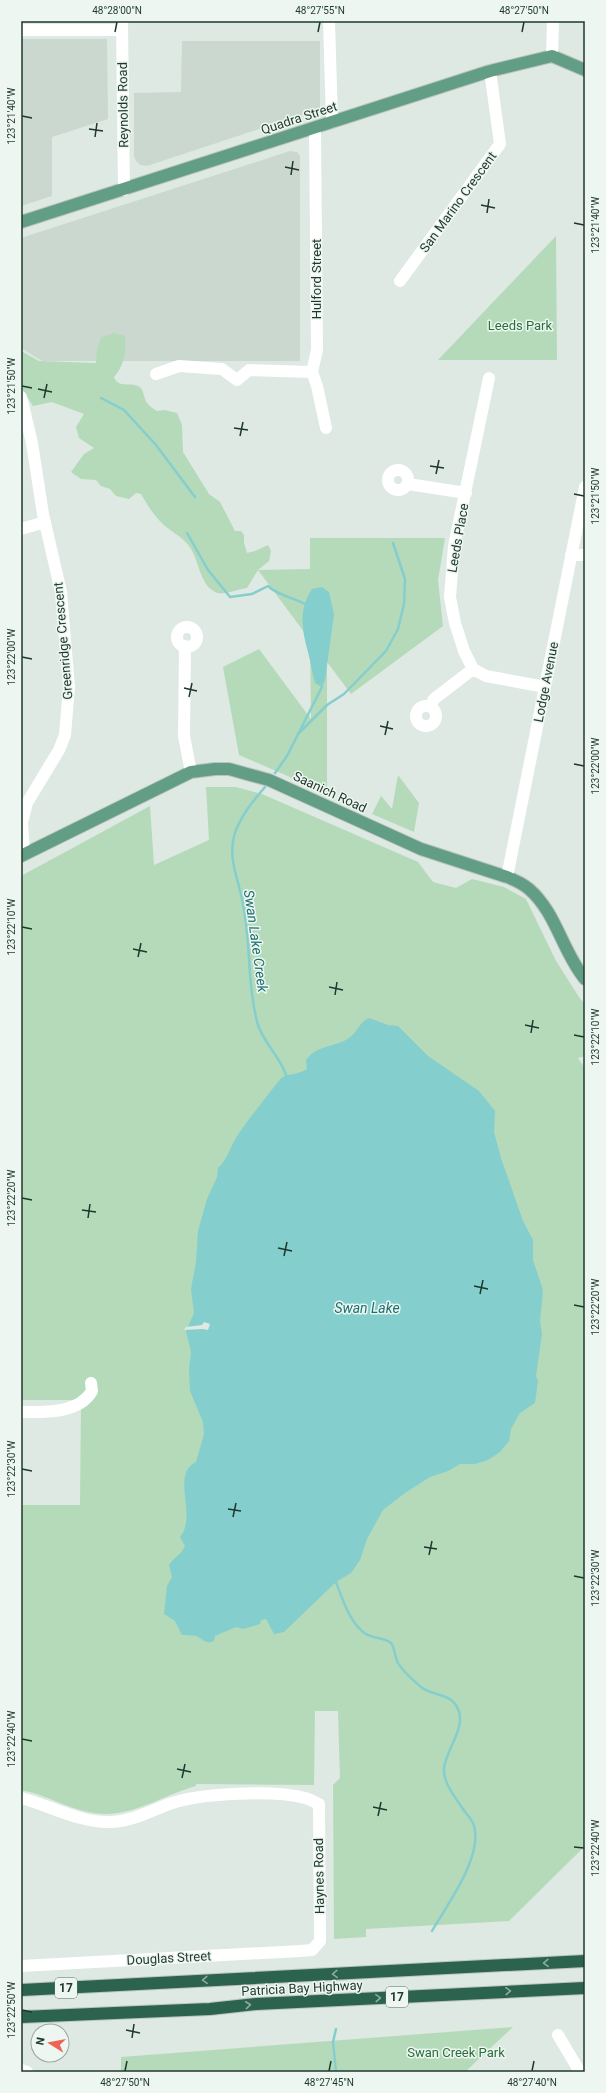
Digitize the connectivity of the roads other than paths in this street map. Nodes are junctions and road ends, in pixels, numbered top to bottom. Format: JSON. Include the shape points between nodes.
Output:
{"nodes":[{"id":1,"x":329,"y":21,"type":"edge"},
{"id":2,"x":553,"y":21,"type":"edge"},
{"id":3,"x":122,"y":25,"type":"edge"},
{"id":4,"x":21,"y":30,"type":"edge"},
{"id":5,"x":552,"y":56,"type":"junction"},
{"id":6,"x":585,"y":70,"type":"edge"},
{"id":7,"x":490,"y":71,"type":"junction"},
{"id":8,"x":332,"y":122,"type":"junction"},
{"id":9,"x":315,"y":128,"type":"junction"},
{"id":10,"x":124,"y":190,"type":"junction"},
{"id":11,"x":21,"y":222,"type":"edge"},
{"id":12,"x":400,"y":281,"type":"dead end"},
{"id":13,"x":312,"y":372,"type":"junction"},
{"id":14,"x":156,"y":374,"type":"dead end"},
{"id":15,"x":489,"y":378,"type":"dead end"},
{"id":16,"x":21,"y":397,"type":"edge"},
{"id":17,"x":326,"y":428,"type":"dead end"},
{"id":18,"x":408,"y":484,"type":"dead end"},
{"id":19,"x":585,"y":487,"type":"edge"},
{"id":20,"x":466,"y":493,"type":"junction"},
{"id":21,"x":45,"y":522,"type":"junction"},
{"id":22,"x":21,"y":529,"type":"edge"},
{"id":23,"x":571,"y":555,"type":"junction"},
{"id":24,"x":585,"y":555,"type":"edge"},
{"id":25,"x":185,"y":646,"type":"dead end"},
{"id":26,"x":473,"y":669,"type":"junction"},
{"id":27,"x":545,"y":687,"type":"junction"},
{"id":28,"x":430,"y":707,"type":"dead end"},
{"id":29,"x":191,"y":772,"type":"junction"},
{"id":30,"x":22,"y":855,"type":"edge"},
{"id":31,"x":507,"y":877,"type":"junction"},
{"id":32,"x":585,"y":980,"type":"edge"},
{"id":33,"x":91,"y":1383,"type":"dead end"},
{"id":34,"x":21,"y":1412,"type":"edge"},
{"id":35,"x":21,"y":1798,"type":"edge"},
{"id":36,"x":317,"y":1947,"type":"joint"},
{"id":37,"x":585,"y":1961,"type":"edge"},
{"id":38,"x":21,"y":1966,"type":"edge"},
{"id":39,"x":21,"y":1983,"type":"edge"},
{"id":40,"x":111,"y":1985,"type":"junction"},
{"id":41,"x":585,"y":1988,"type":"edge"},
{"id":42,"x":21,"y":1990,"type":"edge"},
{"id":43,"x":210,"y":2009,"type":"junction"},
{"id":44,"x":21,"y":2017,"type":"edge"},
{"id":45,"x":21,"y":2025,"type":"edge"},
{"id":46,"x":558,"y":2035,"type":"dead end"},
{"id":47,"x":21,"y":2070,"type":"edge"},
{"id":48,"x":27,"y":2072,"type":"edge"},
{"id":49,"x":580,"y":2072,"type":"edge"}],
"edges":[{"from":1,"to":8,"type":"street"},
{"from":2,"to":5,"type":"street"},
{"from":3,"to":4,"type":"street"},
{"from":3,"to":10,"type":"street","name":"Reynolds Road"},
{"from":5,"to":6,"type":"main road"},
{"from":5,"to":7,"type":"main road","name":"Quadra Street"},
{"from":7,"to":8,"type":"main road","name":"Quadra Street"},
{"from":7,"to":12,"type":"street","name":"San Marino Crescent","via":[[500,144]]},
{"from":8,"to":9,"type":"main road","name":"Quadra Street"},
{"from":9,"to":10,"type":"main road","name":"Quadra Street"},
{"from":9,"to":13,"type":"street","name":"Hulford Street","via":[[317,350]]},
{"from":10,"to":11,"type":"main road","name":"Quadra Street"},
{"from":13,"to":14,"type":"street","via":[[249,370],[237,380],[222,369],[179,366]]},
{"from":13,"to":17,"type":"street"},
{"from":15,"to":20,"type":"street","name":"Leeds Place"},
{"from":16,"to":21,"type":"street","name":"Greenridge Crescent","via":[[32,443]]},
{"from":18,"to":20,"type":"street"},
{"from":19,"to":23,"type":"street","name":"Lodge Avenue"},
{"from":20,"to":26,"type":"street","name":"Leeds Place","via":[[452,560],[450,596],[455,623]]},
{"from":21,"to":22,"type":"street"},
{"from":21,"to":30,"type":"street","name":"Greenridge Crescent","via":[[61,592],[69,687],[68,716],[59,750],[27,803],[22,822]]},
{"from":23,"to":24,"type":"street"},
{"from":23,"to":27,"type":"street","name":"Lodge Avenue"},
{"from":25,"to":29,"type":"street","via":[[184,736]]},
{"from":26,"to":27,"type":"street","via":[[486,676]]},
{"from":26,"to":28,"type":"street","via":[[434,699]]},
{"from":27,"to":31,"type":"street","name":"Lodge Avenue"},
{"from":29,"to":30,"type":"main road","name":"Saanich Road"},
{"from":29,"to":31,"type":"main road","name":"Saanich Road","via":[[229,769],[269,780],[421,849]]},
{"from":31,"to":32,"type":"main road","name":"Saanich Road","via":[[530,889],[543,905]]},
{"from":33,"to":34,"type":"street","via":[[90,1396],[66,1409]]},
{"from":35,"to":36,"type":"street","name":"Haynes Road","via":[[88,1820],[110,1822],[137,1817],[173,1803],[228,1794],[305,1798],[319,1804],[320,1941]]},
{"from":36,"to":38,"type":"street","name":"Douglas Street","via":[[300,1951]]},
{"from":37,"to":40,"type":"highway","name":"Patricia Bay Highway","number":"17","one_way":true},
{"from":39,"to":40,"type":"highway","via":[[79,1980]]},
{"from":40,"to":42,"type":"highway","name":"Patricia Bay Highway","number":"17"},
{"from":43,"to":41,"type":"highway","name":"Patricia Bay Highway","number":"17","one_way":true,"via":[[256,2004]]},
{"from":43,"to":44,"type":"highway","name":"Patricia Bay Highway","number":"17"},
{"from":43,"to":45,"type":"highway","via":[[142,2018]]},
{"from":46,"to":49,"type":"street"},
{"from":47,"to":48,"type":"street"}]}
